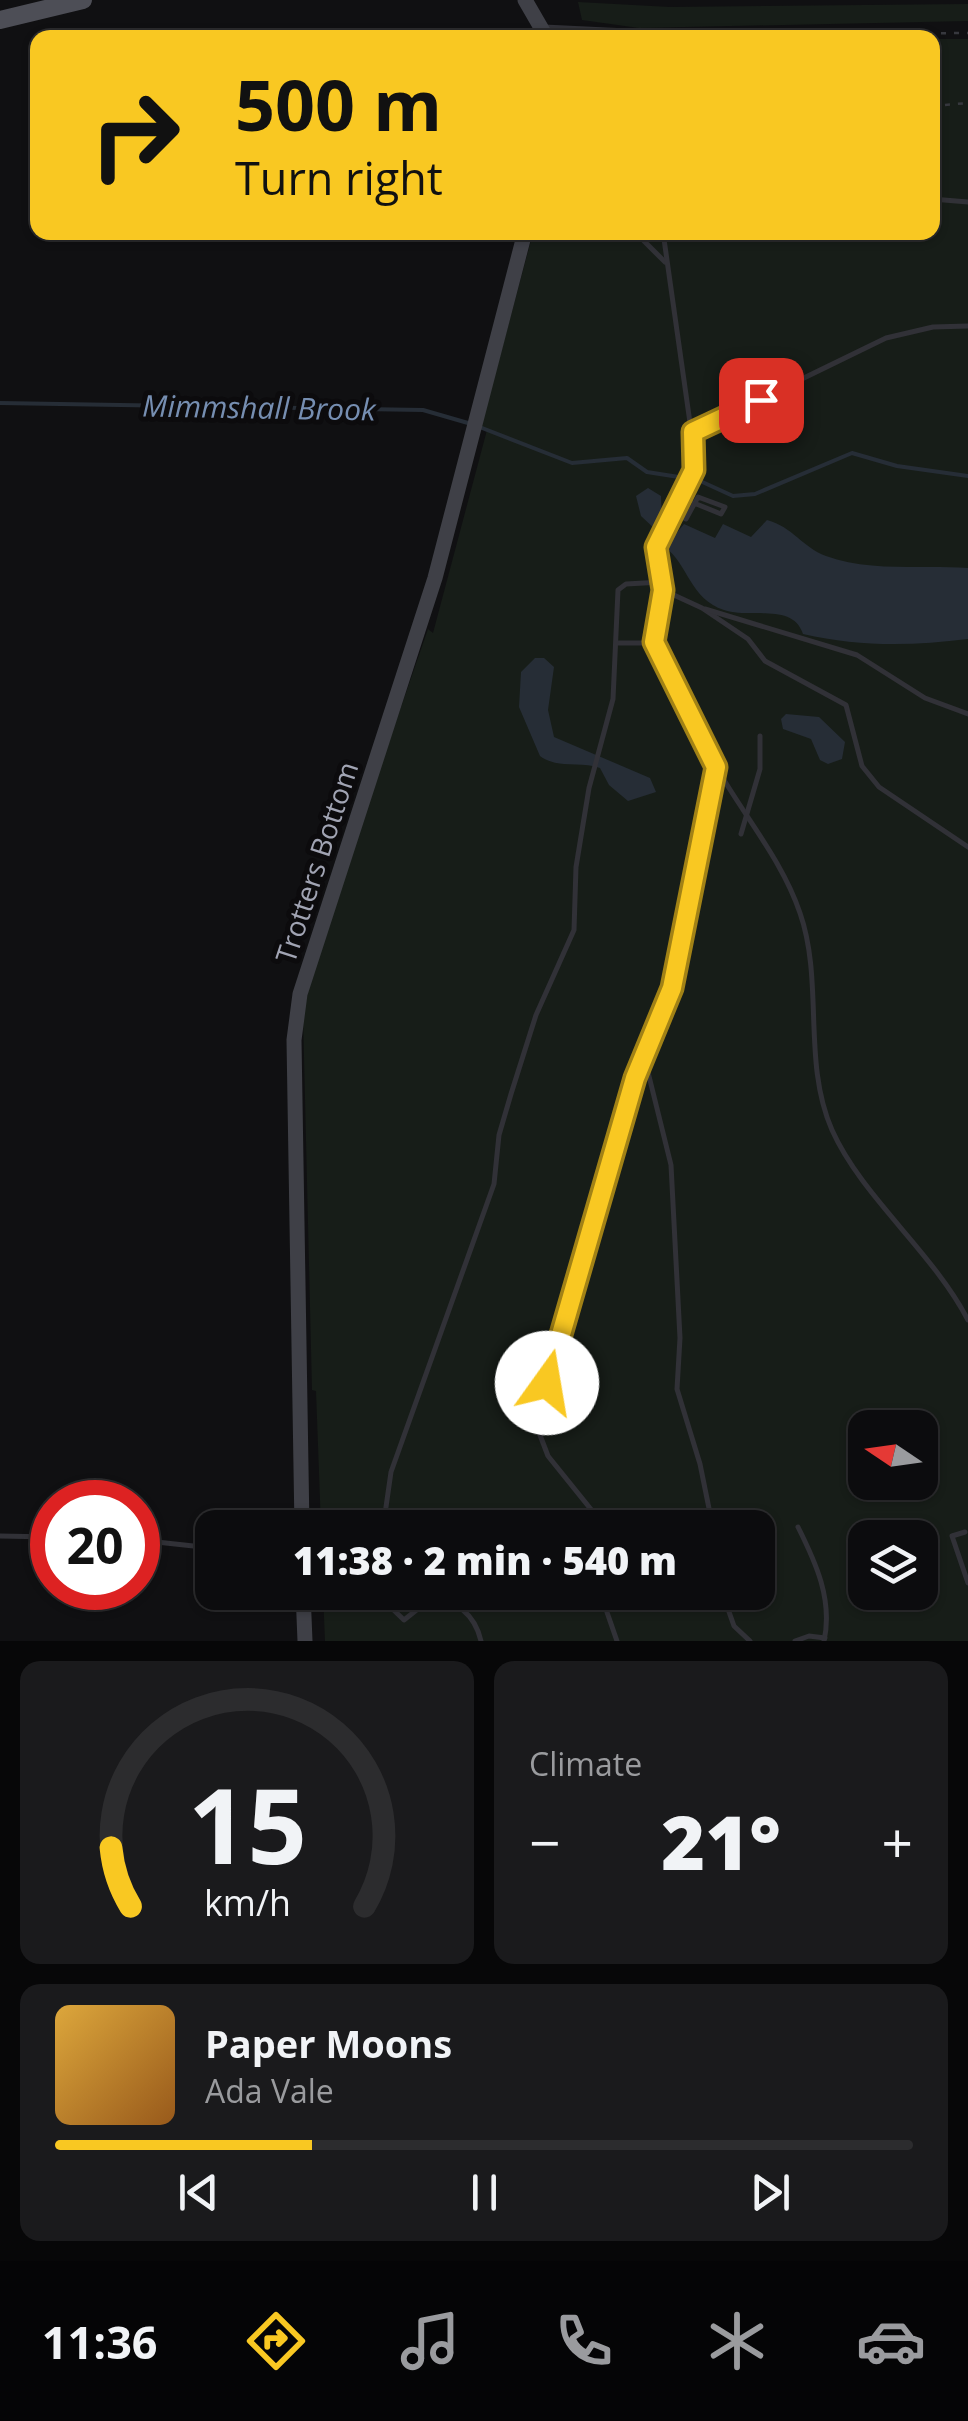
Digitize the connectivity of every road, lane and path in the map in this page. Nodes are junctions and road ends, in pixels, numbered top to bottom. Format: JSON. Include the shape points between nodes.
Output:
{"nodes":[{"id":1,"x":83,"y":0,"type":"edge"},
{"id":2,"x":525,"y":0,"type":"edge"},
{"id":3,"x":0,"y":20,"type":"edge"},
{"id":4,"x":544,"y":30,"type":"edge"},
{"id":5,"x":940,"y":33,"type":"edge"},
{"id":6,"x":968,"y":33,"type":"edge"},
{"id":7,"x":968,"y":103,"type":"edge"},
{"id":8,"x":940,"y":105,"type":"edge"},
{"id":9,"x":940,"y":200,"type":"edge"},
{"id":10,"x":968,"y":202,"type":"edge"},
{"id":11,"x":523,"y":240,"type":"edge"},
{"id":12,"x":643,"y":240,"type":"edge"},
{"id":13,"x":664,"y":240,"type":"edge"},
{"id":14,"x":666,"y":264,"type":"junction"},
{"id":15,"x":968,"y":326,"type":"edge"},
{"id":16,"x":693,"y":432,"type":"junction"},
{"id":17,"x":694,"y":503,"type":"junction"},
{"id":18,"x":674,"y":512,"type":"junction"},
{"id":19,"x":662,"y":586,"type":"junction"},
{"id":20,"x":702,"y":608,"type":"junction"},
{"id":21,"x":654,"y":642,"type":"junction"},
{"id":22,"x":616,"y":643,"type":"junction"},
{"id":23,"x":968,"y":714,"type":"edge"},
{"id":24,"x":760,"y":736,"type":"dead end"},
{"id":25,"x":716,"y":767,"type":"junction"},
{"id":26,"x":744,"y":811,"type":"junction"},
{"id":27,"x":740,"y":834,"type":"dead end"},
{"id":28,"x":968,"y":846,"type":"edge"},
{"id":29,"x":644,"y":1056,"type":"junction"},
{"id":30,"x":968,"y":1320,"type":"edge"},
{"id":31,"x":584,"y":1358,"type":"dead end"},
{"id":32,"x":547,"y":1390,"type":"junction"},
{"id":33,"x":302,"y":1510,"type":"edge"},
{"id":34,"x":386,"y":1510,"type":"edge"},
{"id":35,"x":592,"y":1510,"type":"edge"},
{"id":36,"x":709,"y":1510,"type":"edge"},
{"id":37,"x":798,"y":1528,"type":"dead end"},
{"id":38,"x":965,"y":1532,"type":"dead end"},
{"id":39,"x":0,"y":1536,"type":"edge"},
{"id":40,"x":30,"y":1537,"type":"edge"},
{"id":41,"x":160,"y":1542,"type":"edge"},
{"id":42,"x":195,"y":1546,"type":"edge"},
{"id":43,"x":968,"y":1583,"type":"edge"},
{"id":44,"x":304,"y":1610,"type":"edge"},
{"id":45,"x":394,"y":1610,"type":"edge"},
{"id":46,"x":416,"y":1610,"type":"edge"},
{"id":47,"x":462,"y":1610,"type":"edge"},
{"id":48,"x":606,"y":1610,"type":"edge"},
{"id":49,"x":725,"y":1610,"type":"edge"},
{"id":50,"x":824,"y":1639,"type":"edge"},
{"id":51,"x":305,"y":1641,"type":"edge"},
{"id":52,"x":481,"y":1641,"type":"edge"},
{"id":53,"x":617,"y":1641,"type":"edge"},
{"id":54,"x":750,"y":1641,"type":"edge"},
{"id":55,"x":795,"y":1641,"type":"edge"}],
"edges":[{"from":1,"to":3,"type":"main road"},
{"from":2,"to":4,"type":"street"},
{"from":5,"to":6,"type":"path"},
{"from":7,"to":8,"type":"path"},
{"from":9,"to":10,"type":"lane"},
{"from":11,"to":33,"type":"street","name":"Trotters Bottom","via":[[435,578],[296,1017]]},
{"from":12,"to":14,"type":"lane"},
{"from":13,"to":14,"type":"lane"},
{"from":14,"to":16,"type":"lane"},
{"from":15,"to":16,"type":"lane","via":[[886,338]]},
{"from":16,"to":18,"type":"lane","via":[[694,470]]},
{"from":17,"to":17,"type":"lane","via":[[698,497],[725,507],[721,514]]},
{"from":17,"to":18,"type":"lane","via":[[686,518]]},
{"from":18,"to":19,"type":"lane","via":[[656,547]]},
{"from":19,"to":20,"type":"lane"},
{"from":19,"to":21,"type":"lane"},
{"from":19,"to":22,"type":"lane","via":[[626,584],[618,590]]},
{"from":20,"to":23,"type":"lane","via":[[857,655],[925,698]]},
{"from":20,"to":28,"type":"lane","via":[[748,639],[766,661],[846,705],[862,766],[879,787]]},
{"from":21,"to":22,"type":"lane"},
{"from":21,"to":25,"type":"lane"},
{"from":22,"to":34,"type":"lane","via":[[613,699],[588,788],[576,867],[574,930],[536,1015],[499,1135],[494,1184],[391,1472]]},
{"from":24,"to":26,"type":"lane","via":[[760,769]]},
{"from":25,"to":26,"type":"lane"},
{"from":25,"to":29,"type":"lane","via":[[672,988]]},
{"from":26,"to":27,"type":"lane"},
{"from":26,"to":30,"type":"lane","via":[[800,913],[833,1131]]},
{"from":29,"to":32,"type":"lane"},
{"from":29,"to":36,"type":"lane","via":[[671,1165],[680,1338],[676,1389]]},
{"from":31,"to":32,"type":"lane","via":[[590,1406]]},
{"from":32,"to":35,"type":"lane","via":[[540,1418],[544,1447]]},
{"from":37,"to":50,"type":"lane","via":[[820,1581],[828,1619]]},
{"from":38,"to":43,"type":"lane","via":[[952,1536]]},
{"from":39,"to":40,"type":"lane"},
{"from":41,"to":42,"type":"lane"},
{"from":44,"to":51,"type":"street"},
{"from":45,"to":46,"type":"lane","via":[[404,1620]]},
{"from":47,"to":52,"type":"lane"},
{"from":48,"to":53,"type":"lane"},
{"from":49,"to":54,"type":"lane"},
{"from":50,"to":55,"type":"lane"}]}
